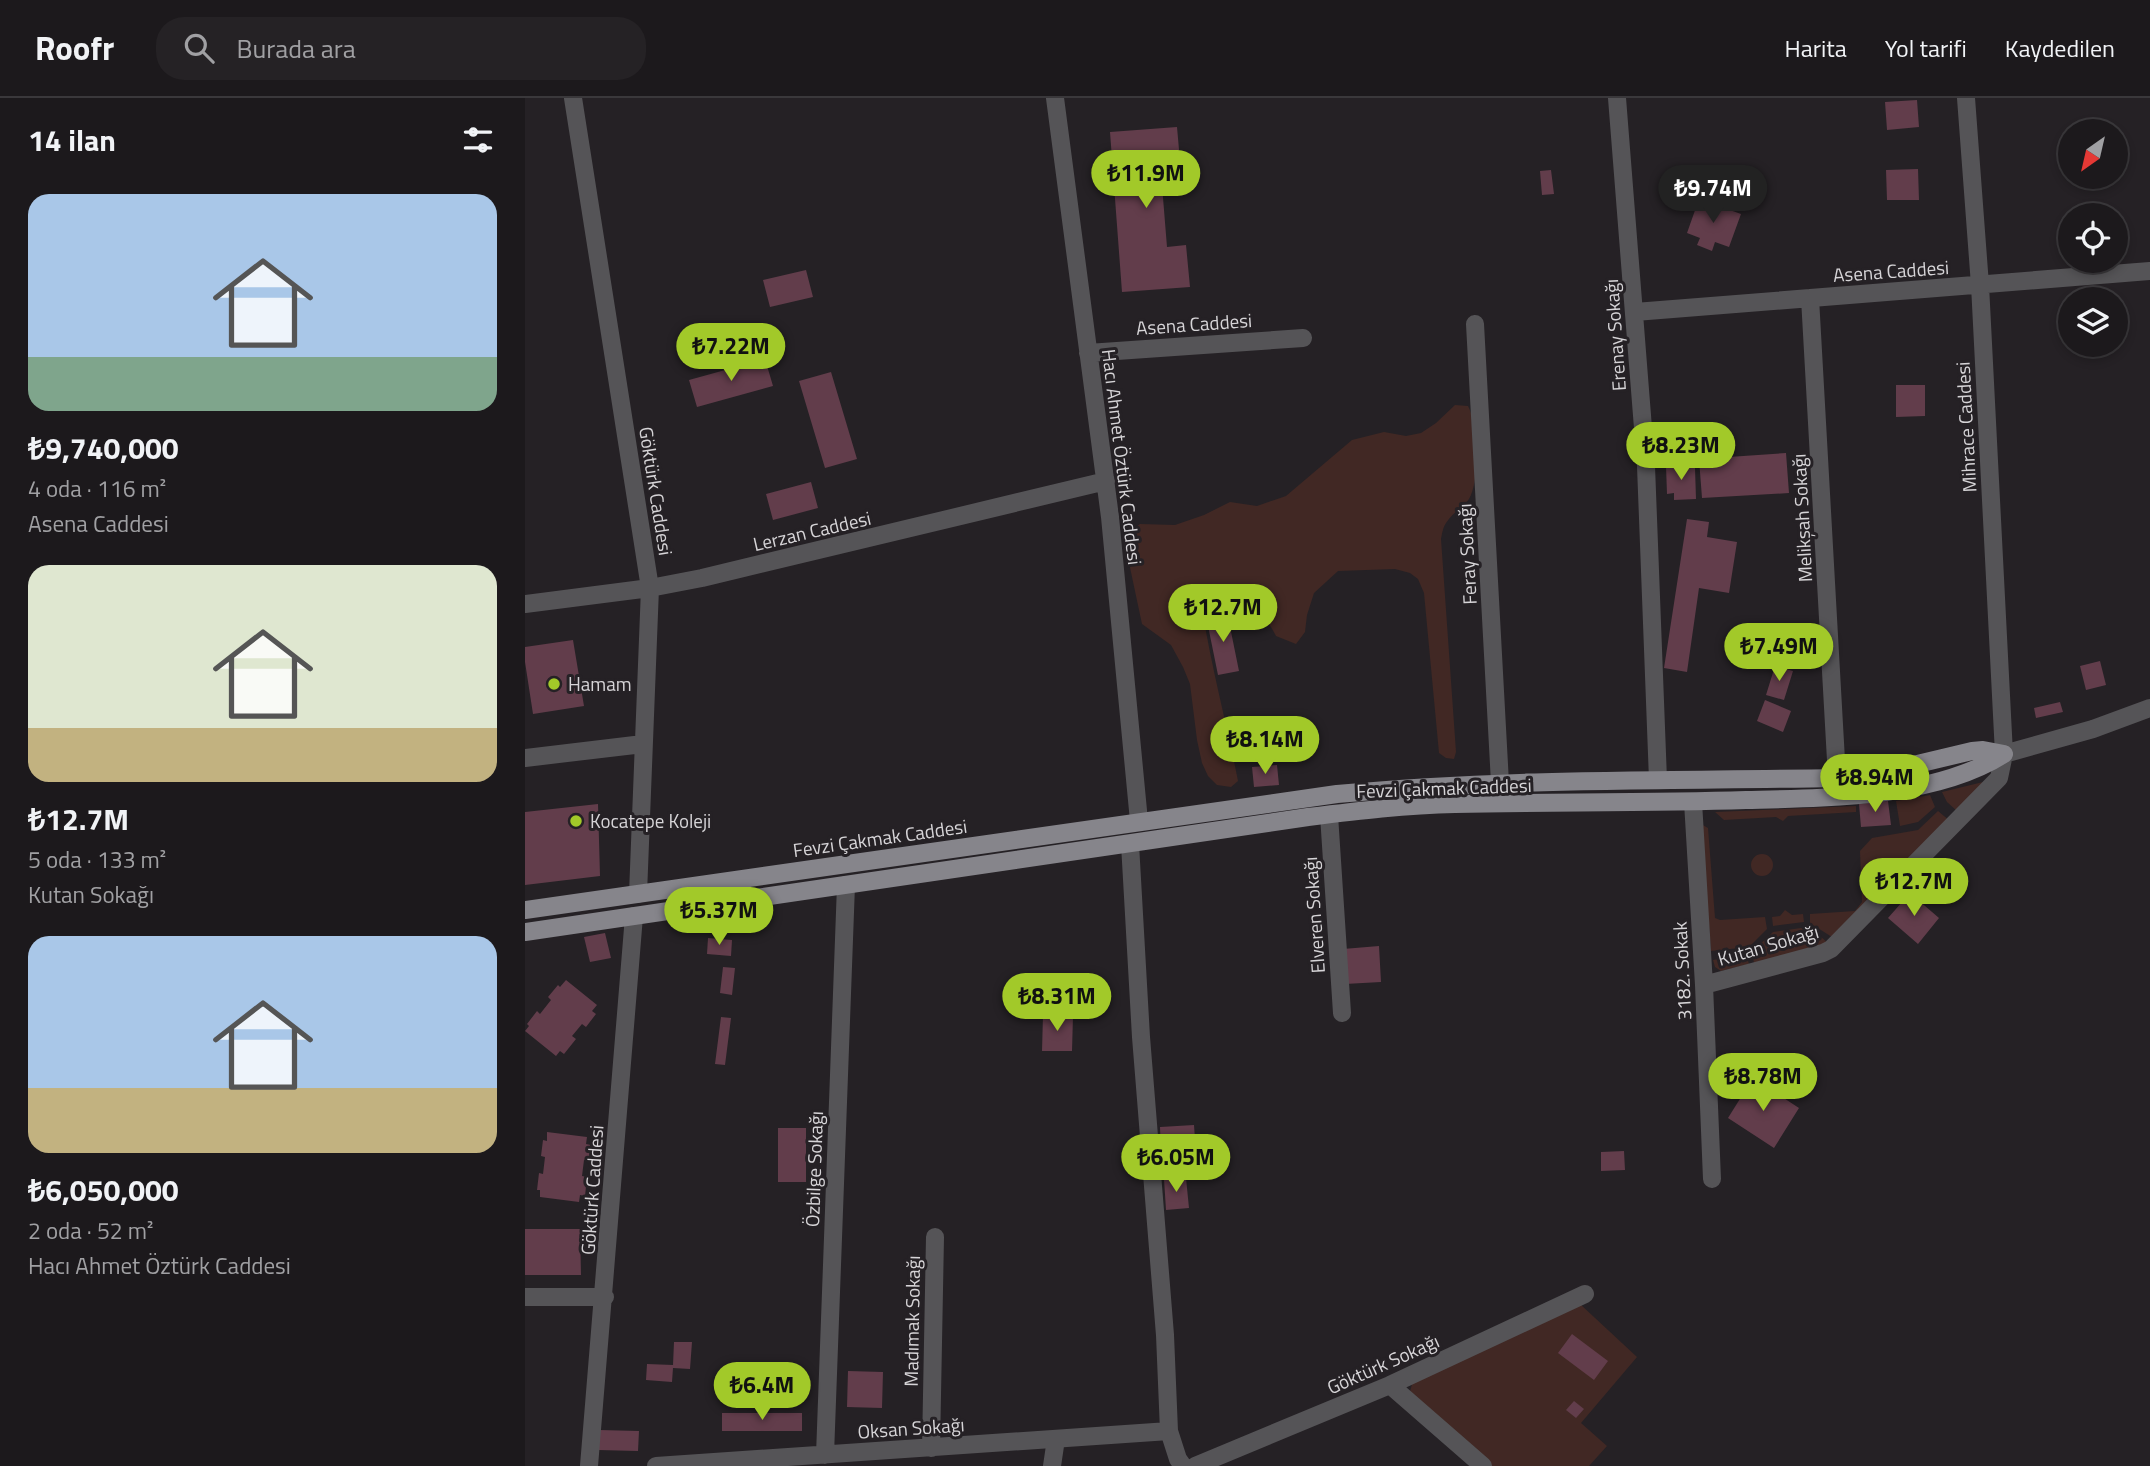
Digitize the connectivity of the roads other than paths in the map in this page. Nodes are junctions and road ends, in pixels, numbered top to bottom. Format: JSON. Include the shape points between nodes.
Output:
{"nodes":[{"id":1,"x":573,"y":98,"type":"edge"},
{"id":2,"x":1055,"y":98,"type":"edge"},
{"id":3,"x":1616,"y":98,"type":"edge"},
{"id":4,"x":1966,"y":98,"type":"edge"},
{"id":5,"x":2150,"y":271,"type":"edge"},
{"id":6,"x":1979,"y":285,"type":"junction"},
{"id":7,"x":1811,"y":298,"type":"junction"},
{"id":8,"x":1635,"y":312,"type":"junction"},
{"id":9,"x":1475,"y":324,"type":"dead end"},
{"id":10,"x":1303,"y":338,"type":"dead end"},
{"id":11,"x":1088,"y":353,"type":"junction"},
{"id":12,"x":1106,"y":481,"type":"junction"},
{"id":13,"x":650,"y":589,"type":"junction"},
{"id":14,"x":525,"y":604,"type":"edge"},
{"id":15,"x":2150,"y":708,"type":"edge"},
{"id":16,"x":643,"y":744,"type":"junction"},
{"id":17,"x":2004,"y":754,"type":"junction"},
{"id":18,"x":525,"y":758,"type":"edge"},
{"id":19,"x":1837,"y":778,"type":"junction"},
{"id":20,"x":1658,"y":780,"type":"junction"},
{"id":21,"x":1500,"y":783,"type":"junction"},
{"id":22,"x":1693,"y":802,"type":"junction"},
{"id":23,"x":1329,"y":815,"type":"junction"},
{"id":24,"x":1139,"y":821,"type":"junction"},
{"id":25,"x":1130,"y":844,"type":"junction"},
{"id":26,"x":846,"y":886,"type":"junction"},
{"id":27,"x":638,"y":894,"type":"junction"},
{"id":28,"x":525,"y":910,"type":"edge"},
{"id":29,"x":634,"y":916,"type":"junction"},
{"id":30,"x":525,"y":932,"type":"edge"},
{"id":31,"x":1704,"y":985,"type":"junction"},
{"id":32,"x":1342,"y":1013,"type":"dead end"},
{"id":33,"x":1712,"y":1179,"type":"dead end"},
{"id":34,"x":935,"y":1237,"type":"dead end"},
{"id":35,"x":1585,"y":1294,"type":"dead end"},
{"id":36,"x":525,"y":1297,"type":"edge"},
{"id":37,"x":605,"y":1297,"type":"junction"},
{"id":38,"x":1390,"y":1385,"type":"junction"},
{"id":39,"x":1169,"y":1431,"type":"junction"},
{"id":40,"x":1056,"y":1439,"type":"junction"},
{"id":41,"x":931,"y":1448,"type":"junction"},
{"id":42,"x":825,"y":1455,"type":"junction"},
{"id":43,"x":590,"y":1466,"type":"edge"},
{"id":44,"x":656,"y":1466,"type":"edge"},
{"id":45,"x":1052,"y":1466,"type":"edge"},
{"id":46,"x":1183,"y":1466,"type":"edge"},
{"id":47,"x":1195,"y":1466,"type":"edge"},
{"id":48,"x":1483,"y":1466,"type":"edge"}],
"edges":[{"from":1,"to":13,"type":"street","name":"Göktürk Caddesi"},
{"from":2,"to":11,"type":"street","name":"Hacı Ahmet Öztürk Caddesi"},
{"from":3,"to":8,"type":"street","name":"Erenay Sokağı"},
{"from":4,"to":6,"type":"street","name":"Mihrace Caddesi"},
{"from":5,"to":6,"type":"street","name":"Asena Caddesi"},
{"from":6,"to":7,"type":"street","name":"Asena Caddesi"},
{"from":6,"to":17,"type":"street","name":"Mihrace Caddesi"},
{"from":7,"to":8,"type":"street","name":"Asena Caddesi"},
{"from":7,"to":19,"type":"street","name":"Melikşah Sokağı"},
{"from":8,"to":20,"type":"street","name":"Erenay Sokağı","via":[[1652,576]]},
{"from":9,"to":21,"type":"street","name":"Feray Sokağı"},
{"from":10,"to":11,"type":"street","name":"Asena Caddesi"},
{"from":11,"to":12,"type":"street","name":"Hacı Ahmet Öztürk Caddesi"},
{"from":12,"to":13,"type":"street","name":"Lerzan Caddesi"},
{"from":12,"to":24,"type":"street","name":"Hacı Ahmet Öztürk Caddesi"},
{"from":13,"to":14,"type":"street","name":"Lerzan Caddesi"},
{"from":13,"to":16,"type":"street","name":"Göktürk Caddesi"},
{"from":15,"to":17,"type":"street","name":"Fevzi Çakmak Caddesi"},
{"from":16,"to":18,"type":"street"},
{"from":16,"to":27,"type":"street","name":"Göktürk Caddesi"},
{"from":17,"to":19,"type":"main road","name":"Fevzi Çakmak Caddesi","via":[[1972,751]]},
{"from":17,"to":22,"type":"main road","name":"Fevzi Çakmak Caddesi","via":[[1966,774],[1869,793]]},
{"from":17,"to":31,"type":"street","name":"Kutan Sokağı","via":[[2000,778],[1991,789],[1831,949]]},
{"from":19,"to":20,"type":"main road","name":"Fevzi Çakmak Caddesi"},
{"from":20,"to":21,"type":"main road","name":"Fevzi Çakmak Caddesi"},
{"from":21,"to":24,"type":"main road","name":"Fevzi Çakmak Caddesi","via":[[1337,794]]},
{"from":22,"to":23,"type":"main road","name":"Fevzi Çakmak Caddesi","via":[[1452,804]]},
{"from":22,"to":31,"type":"street","name":"3182. Sokak"},
{"from":23,"to":25,"type":"main road","name":"Fevzi Çakmak Caddesi"},
{"from":23,"to":32,"type":"street","name":"Elveren Sokağı"},
{"from":24,"to":27,"type":"main road","name":"Fevzi Çakmak Caddesi"},
{"from":25,"to":26,"type":"main road","name":"Fevzi Çakmak Caddesi"},
{"from":25,"to":39,"type":"street"},
{"from":26,"to":29,"type":"main road","name":"Fevzi Çakmak Caddesi"},
{"from":26,"to":42,"type":"street","name":"Özbilge Sokağı"},
{"from":27,"to":28,"type":"main road","name":"Fevzi Çakmak Caddesi"},
{"from":27,"to":29,"type":"main road"},
{"from":29,"to":30,"type":"main road","name":"Fevzi Çakmak Caddesi"},
{"from":29,"to":37,"type":"street","name":"Göktürk Caddesi"},
{"from":31,"to":33,"type":"street","name":"3182. Sokak"},
{"from":34,"to":41,"type":"street","name":"Madımak Sokağı"},
{"from":35,"to":38,"type":"street","name":"Göktürk Sokağı"},
{"from":36,"to":37,"type":"street"},
{"from":37,"to":43,"type":"street","name":"Göktürk Caddesi"},
{"from":38,"to":47,"type":"street","name":"Göktürk Sokağı"},
{"from":38,"to":48,"type":"street"},
{"from":39,"to":40,"type":"street","name":"Oksan Sokağı"},
{"from":39,"to":46,"type":"street"},
{"from":40,"to":41,"type":"street","name":"Oksan Sokağı"},
{"from":40,"to":45,"type":"street"},
{"from":41,"to":42,"type":"street","name":"Oksan Sokağı"},
{"from":42,"to":44,"type":"street","name":"Oksan Sokağı"}]}
